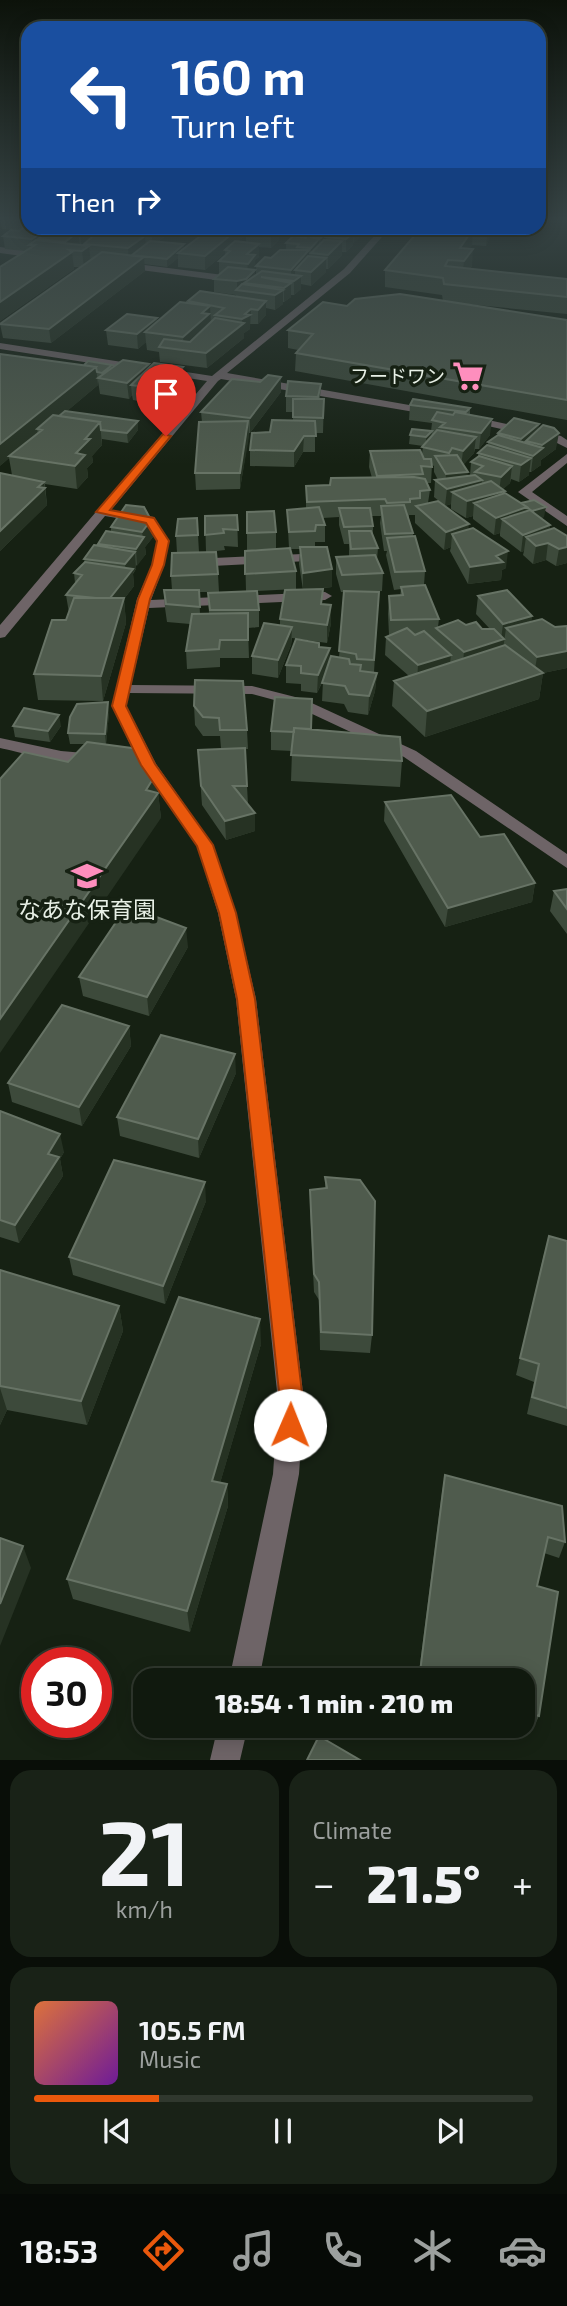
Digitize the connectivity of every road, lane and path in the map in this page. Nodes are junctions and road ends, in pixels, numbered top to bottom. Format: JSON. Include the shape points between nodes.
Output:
{"nodes":[{"id":1,"x":311,"y":300,"type":"edge"},
{"id":2,"x":0,"y":346,"type":"edge"},
{"id":3,"x":216,"y":377,"type":"junction"},
{"id":4,"x":449,"y":415,"type":"edge"},
{"id":5,"x":462,"y":418,"type":"edge"},
{"id":6,"x":567,"y":445,"type":"edge"},
{"id":7,"x":567,"y":457,"type":"edge"},
{"id":8,"x":102,"y":512,"type":"junction"},
{"id":9,"x":567,"y":522,"type":"edge"},
{"id":10,"x":326,"y":557,"type":"edge"},
{"id":11,"x":158,"y":565,"type":"junction"},
{"id":12,"x":325,"y":596,"type":"edge"},
{"id":13,"x":143,"y":604,"type":"junction"},
{"id":14,"x":0,"y":634,"type":"edge"},
{"id":15,"x":123,"y":689,"type":"junction"},
{"id":16,"x":0,"y":743,"type":"edge"},
{"id":17,"x":148,"y":765,"type":"junction"},
{"id":18,"x":567,"y":862,"type":"edge"},
{"id":19,"x":246,"y":1668,"type":"edge"},
{"id":20,"x":230,"y":1738,"type":"edge"},
{"id":21,"x":225,"y":1760,"type":"edge"}],
"edges":[{"from":1,"to":3,"type":"street"},
{"from":2,"to":3,"type":"street"},
{"from":3,"to":4,"type":"street"},
{"from":3,"to":8,"type":"street"},
{"from":5,"to":6,"type":"street","via":[[557,438]]},
{"from":7,"to":9,"type":"street","via":[[524,492]]},
{"from":8,"to":11,"type":"street","via":[[150,520],[163,541]]},
{"from":8,"to":14,"type":"street"},
{"from":10,"to":11,"type":"street"},
{"from":11,"to":13,"type":"street"},
{"from":12,"to":13,"type":"street"},
{"from":13,"to":15,"type":"street"},
{"from":15,"to":17,"type":"street","via":[[119,706]]},
{"from":15,"to":18,"type":"street","via":[[252,690],[298,702],[410,754]]},
{"from":16,"to":17,"type":"street","via":[[61,756]]},
{"from":17,"to":19,"type":"street","via":[[205,845],[227,913],[246,999],[292,1401],[286,1474]]},
{"from":20,"to":21,"type":"street"}]}
